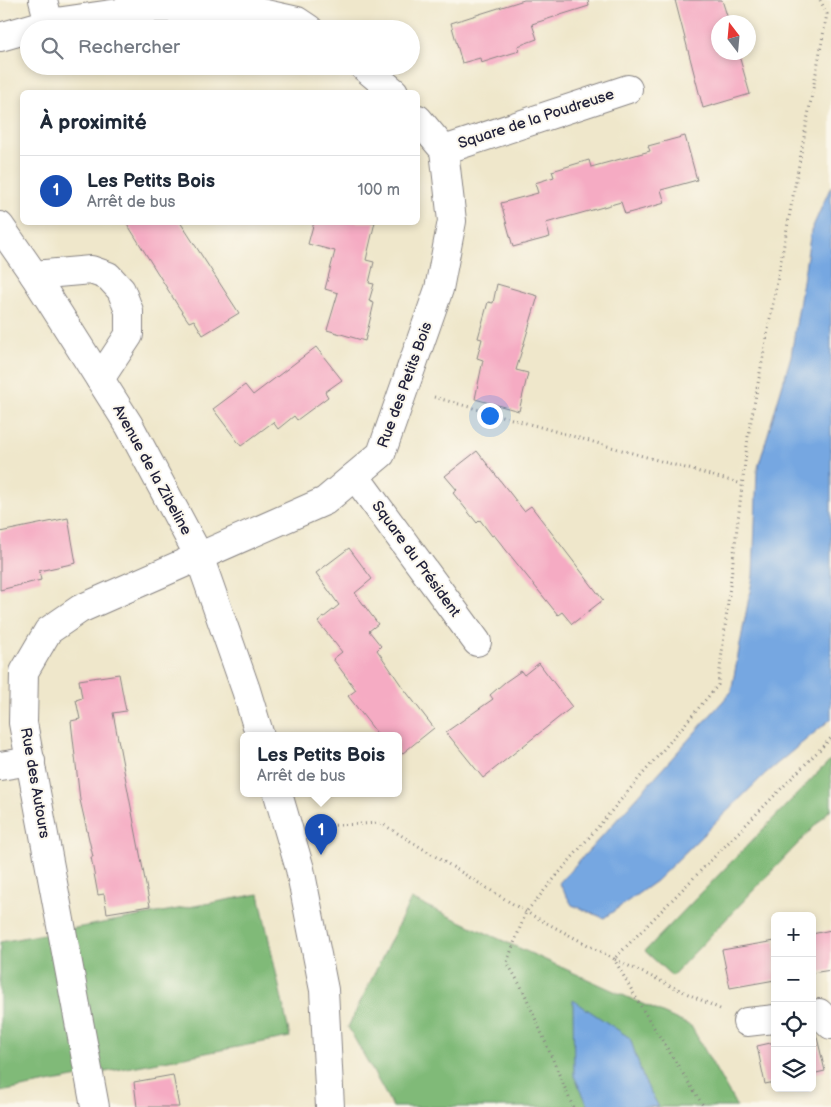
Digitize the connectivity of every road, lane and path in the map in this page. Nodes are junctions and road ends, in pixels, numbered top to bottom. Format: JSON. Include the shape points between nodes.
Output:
{"nodes":[{"id":1,"x":820,"y":0,"type":"edge"},
{"id":2,"x":46,"y":11,"type":"edge"},
{"id":3,"x":303,"y":17,"type":"edge"},
{"id":4,"x":30,"y":20,"type":"edge"},
{"id":5,"x":20,"y":26,"type":"edge"},
{"id":6,"x":0,"y":37,"type":"edge"},
{"id":7,"x":374,"y":75,"type":"edge"},
{"id":8,"x":628,"y":89,"type":"dead end"},
{"id":9,"x":392,"y":90,"type":"edge"},
{"id":10,"x":420,"y":122,"type":"edge"},
{"id":11,"x":444,"y":150,"type":"junction"},
{"id":12,"x":0,"y":226,"type":"edge"},
{"id":13,"x":34,"y":275,"type":"junction"},
{"id":14,"x":100,"y":379,"type":"junction"},
{"id":15,"x":404,"y":388,"type":"junction"},
{"id":16,"x":354,"y":476,"type":"junction"},
{"id":17,"x":742,"y":484,"type":"junction"},
{"id":18,"x":200,"y":556,"type":"junction"},
{"id":19,"x":477,"y":642,"type":"dead end"},
{"id":20,"x":259,"y":732,"type":"edge"},
{"id":21,"x":831,"y":738,"type":"edge"},
{"id":22,"x":30,"y":761,"type":"junction"},
{"id":23,"x":0,"y":766,"type":"edge"},
{"id":24,"x":279,"y":797,"type":"edge"},
{"id":25,"x":288,"y":827,"type":"junction"},
{"id":26,"x":526,"y":912,"type":"junction"},
{"id":27,"x":614,"y":959,"type":"junction"},
{"id":28,"x":816,"y":1013,"type":"edge"},
{"id":29,"x":771,"y":1019,"type":"edge"},
{"id":30,"x":747,"y":1022,"type":"joint"},
{"id":31,"x":831,"y":1025,"type":"edge"},
{"id":32,"x":95,"y":1107,"type":"edge"},
{"id":33,"x":330,"y":1107,"type":"edge"},
{"id":34,"x":573,"y":1107,"type":"edge"},
{"id":35,"x":704,"y":1107,"type":"edge"}],
"edges":[{"from":1,"to":17,"type":"path","via":[[827,14]]},
{"from":2,"to":3,"type":"street","via":[[243,9]]},
{"from":2,"to":4,"type":"street"},
{"from":5,"to":6,"type":"street"},
{"from":7,"to":9,"type":"street"},
{"from":8,"to":11,"type":"street","name":"Square de la Poudreuse"},
{"from":10,"to":11,"type":"street"},
{"from":11,"to":15,"type":"street","name":"Rue des Petits Bois","via":[[452,221],[439,289]]},
{"from":12,"to":13,"type":"street","name":"Avenue de la Zibeline"},
{"from":13,"to":14,"type":"street","name":"Avenue de la Zibeline"},
{"from":13,"to":14,"type":"street","via":[[91,270],[108,276],[121,290],[129,312],[129,335]]},
{"from":14,"to":18,"type":"street","name":"Avenue de la Zibeline","via":[[129,424]]},
{"from":15,"to":16,"type":"street","name":"Rue des Petits Bois","via":[[381,454]]},
{"from":15,"to":17,"type":"path"},
{"from":16,"to":18,"type":"street","name":"Rue des Petits Bois","via":[[325,501]]},
{"from":16,"to":19,"type":"street","name":"Square du Président"},
{"from":17,"to":26,"type":"path","via":[[718,685]]},
{"from":18,"to":20,"type":"street","name":"Avenue de la Zibeline"},
{"from":18,"to":22,"type":"street","name":"Rue des Autours","via":[[80,609],[48,631],[24,672],[23,723]]},
{"from":21,"to":27,"type":"path"},
{"from":22,"to":23,"type":"street"},
{"from":22,"to":32,"type":"street","name":"Rue des Autours"},
{"from":24,"to":25,"type":"street"},
{"from":25,"to":26,"type":"path","via":[[381,823]]},
{"from":25,"to":33,"type":"street","via":[[300,869],[324,990]]},
{"from":26,"to":27,"type":"path"},
{"from":26,"to":34,"type":"path","via":[[507,962],[524,992]]},
{"from":27,"to":30,"type":"path"},
{"from":27,"to":35,"type":"path"},
{"from":28,"to":31,"type":"street"},
{"from":29,"to":30,"type":"street"}]}
